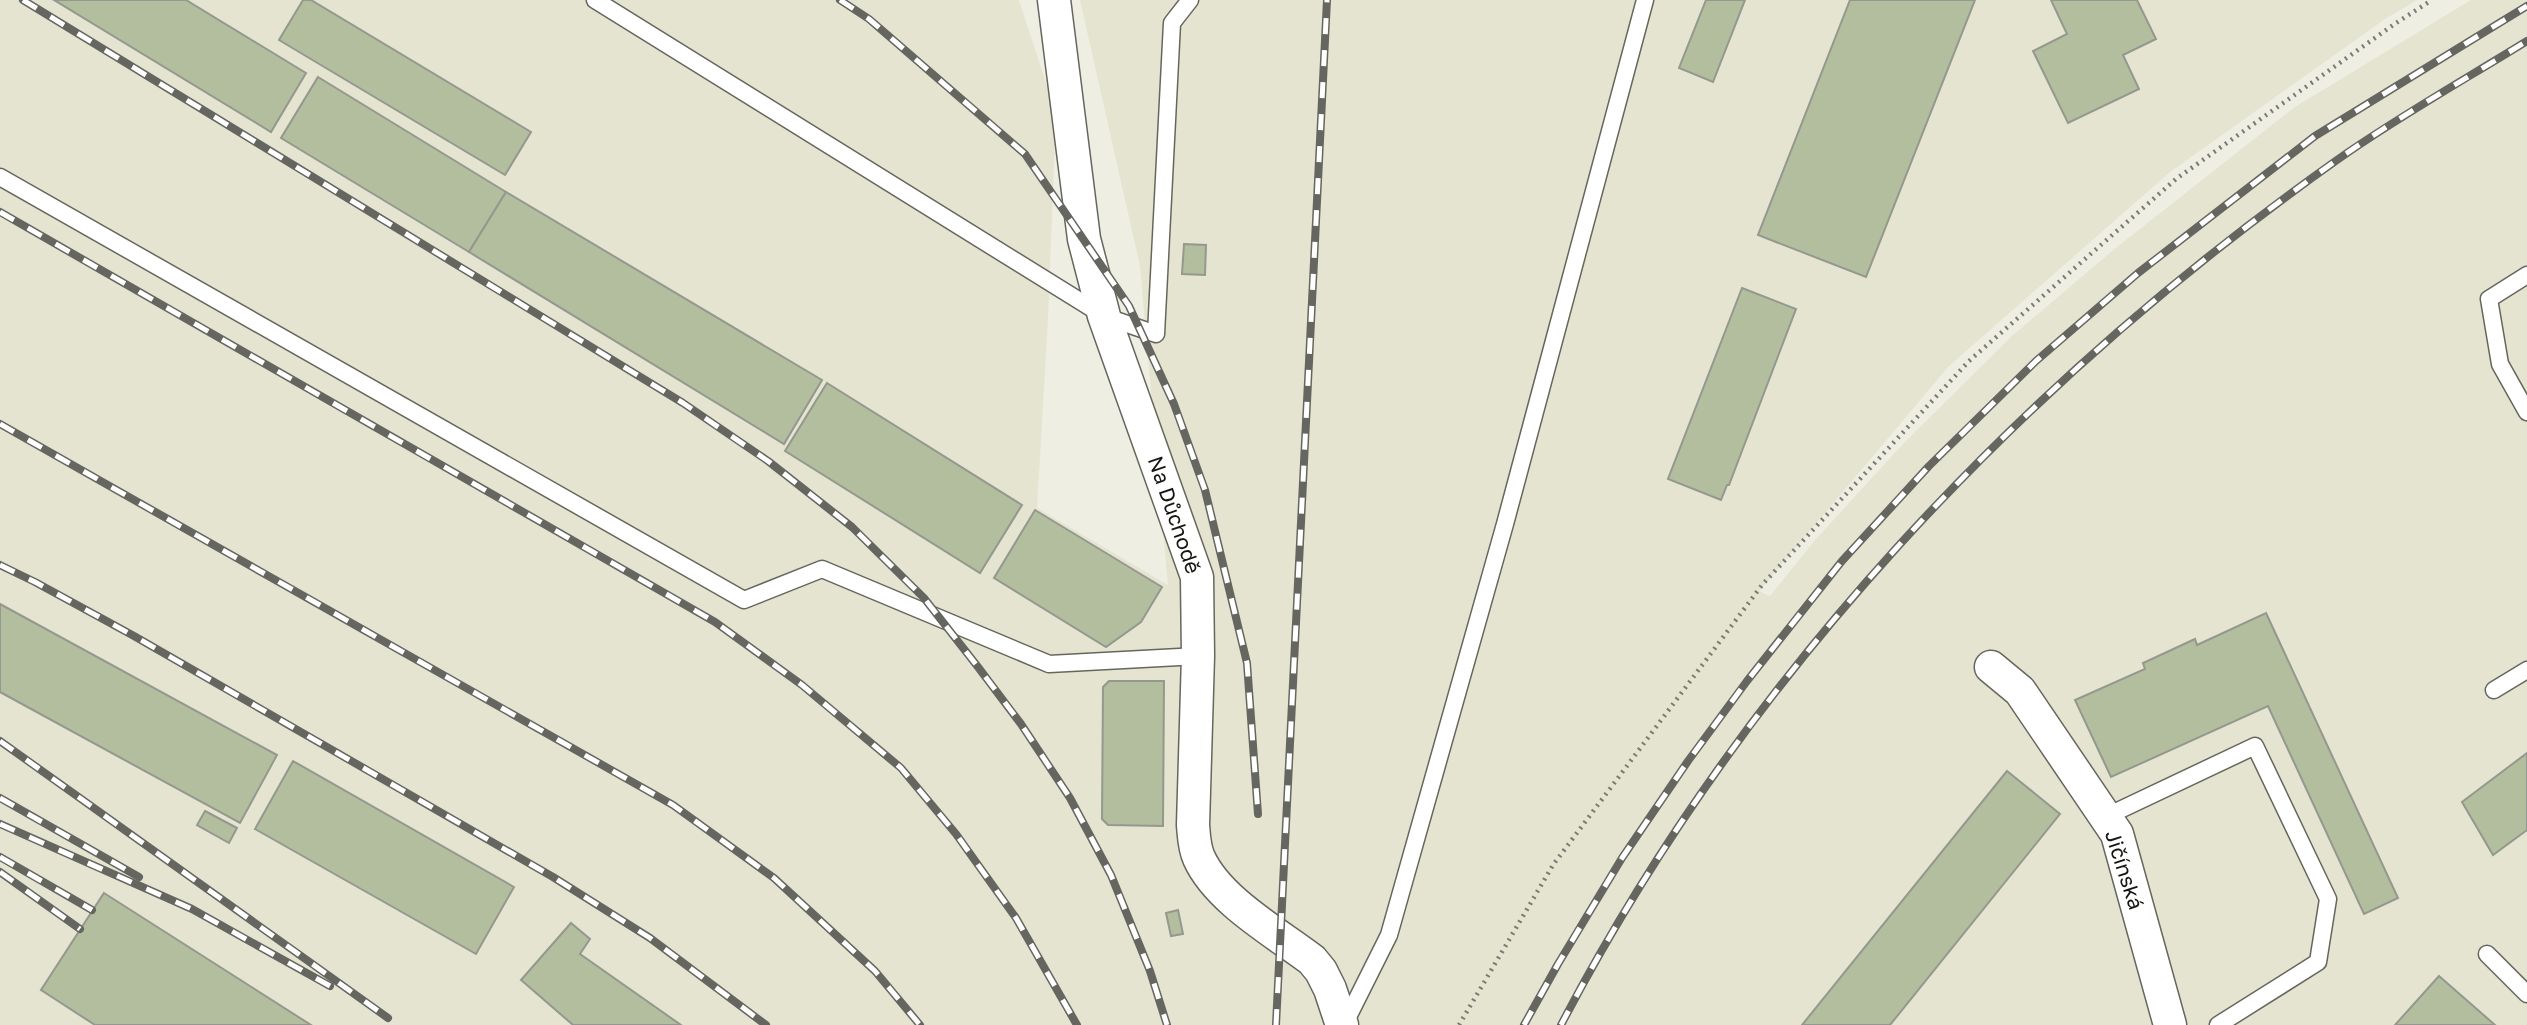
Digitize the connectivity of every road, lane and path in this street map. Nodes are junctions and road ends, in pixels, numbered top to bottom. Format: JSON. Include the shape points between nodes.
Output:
{"nodes":[{"id":1,"x":595,"y":0,"type":"edge"},
{"id":2,"x":1054,"y":0,"type":"edge"},
{"id":3,"x":1190,"y":0,"type":"edge"},
{"id":4,"x":1646,"y":0,"type":"edge"},
{"id":5,"x":2432,"y":0,"type":"edge"},
{"id":6,"x":0,"y":177,"type":"edge"},
{"id":7,"x":2527,"y":275,"type":"edge"},
{"id":8,"x":1104,"y":316,"type":"junction"},
{"id":9,"x":2527,"y":412,"type":"edge"},
{"id":10,"x":1198,"y":656,"type":"junction"},
{"id":11,"x":1991,"y":667,"type":"dead end"},
{"id":12,"x":2527,"y":670,"type":"edge"},
{"id":13,"x":2494,"y":690,"type":"dead end"},
{"id":14,"x":2105,"y":817,"type":"junction"},
{"id":15,"x":2487,"y":954,"type":"dead end"},
{"id":16,"x":2527,"y":994,"type":"edge"},
{"id":17,"x":1343,"y":1025,"type":"edge"},
{"id":18,"x":1459,"y":1025,"type":"edge"},
{"id":19,"x":2170,"y":1025,"type":"edge"},
{"id":20,"x":2218,"y":1025,"type":"edge"}],
"edges":[{"from":1,"to":8,"type":"lane"},
{"from":2,"to":8,"type":"street","name":"Na Důchodě","via":[[1084,239]]},
{"from":3,"to":8,"type":"lane","via":[[1172,23],[1156,334]]},
{"from":4,"to":17,"type":"lane","via":[[1389,935]]},
{"from":5,"to":18,"type":"path","via":[[2176,178],[1969,361],[1762,585],[1553,865]]},
{"from":6,"to":10,"type":"lane","via":[[744,600],[822,569],[1049,664]]},
{"from":7,"to":9,"type":"lane","via":[[2489,299],[2500,364]]},
{"from":8,"to":10,"type":"street","name":"Na Důchodě","via":[[1197,577]]},
{"from":10,"to":17,"type":"street","name":"Na Důchodě","via":[[1193,825],[1199,858],[1231,899],[1321,971]]},
{"from":11,"to":14,"type":"street","name":"Jičínská","via":[[2020,691]]},
{"from":12,"to":13,"type":"lane"},
{"from":14,"to":19,"type":"street","name":"Jičínská","via":[[2117,834]]},
{"from":14,"to":20,"type":"lane","via":[[2255,746],[2328,899],[2318,962]]},
{"from":15,"to":16,"type":"lane"}]}
